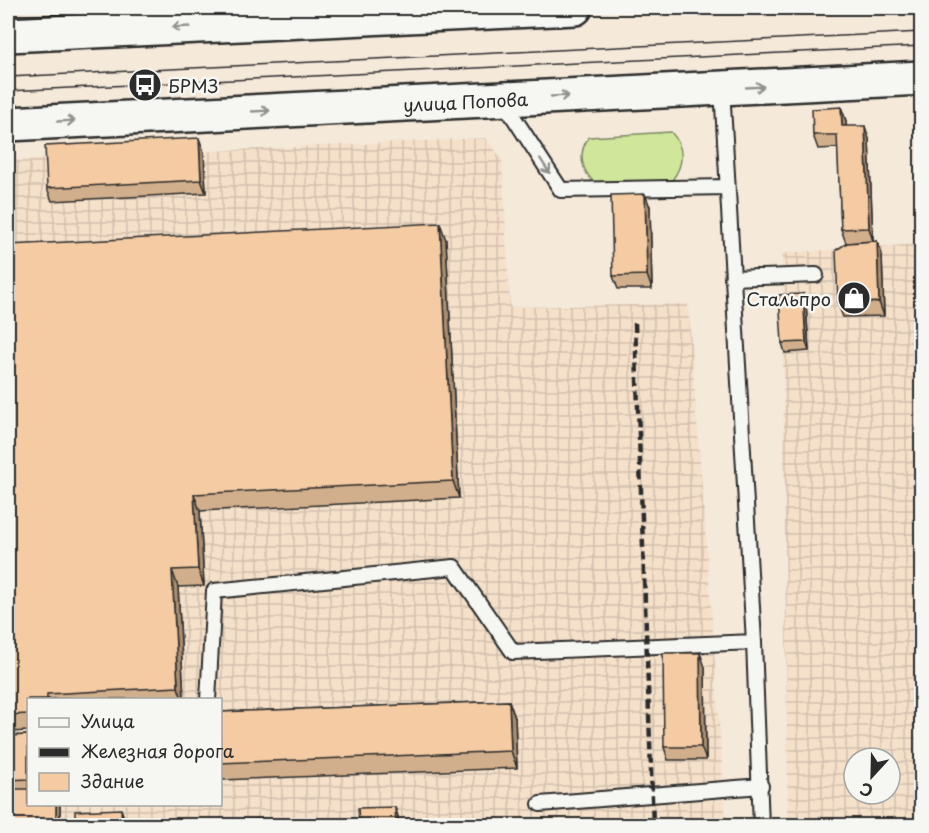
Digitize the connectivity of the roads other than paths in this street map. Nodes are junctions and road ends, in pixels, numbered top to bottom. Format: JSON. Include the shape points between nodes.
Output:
{"nodes":[{"id":1,"x":575,"y":8,"type":"edge"},
{"id":2,"x":8,"y":35,"type":"edge"},
{"id":3,"x":921,"y":78,"type":"edge"},
{"id":4,"x":722,"y":88,"type":"junction"},
{"id":5,"x":502,"y":99,"type":"junction"},
{"id":6,"x":8,"y":124,"type":"edge"},
{"id":7,"x":727,"y":187,"type":"junction"},
{"id":8,"x":816,"y":275,"type":"dead end"},
{"id":9,"x":732,"y":278,"type":"junction"},
{"id":10,"x":754,"y":642,"type":"junction"},
{"id":11,"x":208,"y":698,"type":"edge"},
{"id":12,"x":760,"y":786,"type":"junction"},
{"id":13,"x":540,"y":804,"type":"dead end"},
{"id":14,"x":761,"y":825,"type":"edge"}],
"edges":[{"from":1,"to":2,"type":"main road","one_way":true},
{"from":4,"to":3,"type":"main road","name":"улица Попова","one_way":true},
{"from":5,"to":4,"type":"main road","name":"улица Попова","one_way":true},
{"from":4,"to":7,"type":"lane"},
{"from":6,"to":5,"type":"main road","name":"улица Попова","one_way":true},
{"from":5,"to":7,"type":"lane","one_way":true,"via":[[561,190]]},
{"from":7,"to":9,"type":"lane"},
{"from":8,"to":9,"type":"lane"},
{"from":9,"to":10,"type":"lane"},
{"from":10,"to":11,"type":"lane","via":[[513,652],[454,567],[214,591]]},
{"from":10,"to":12,"type":"lane"},
{"from":12,"to":13,"type":"lane"},
{"from":12,"to":14,"type":"lane"}]}
